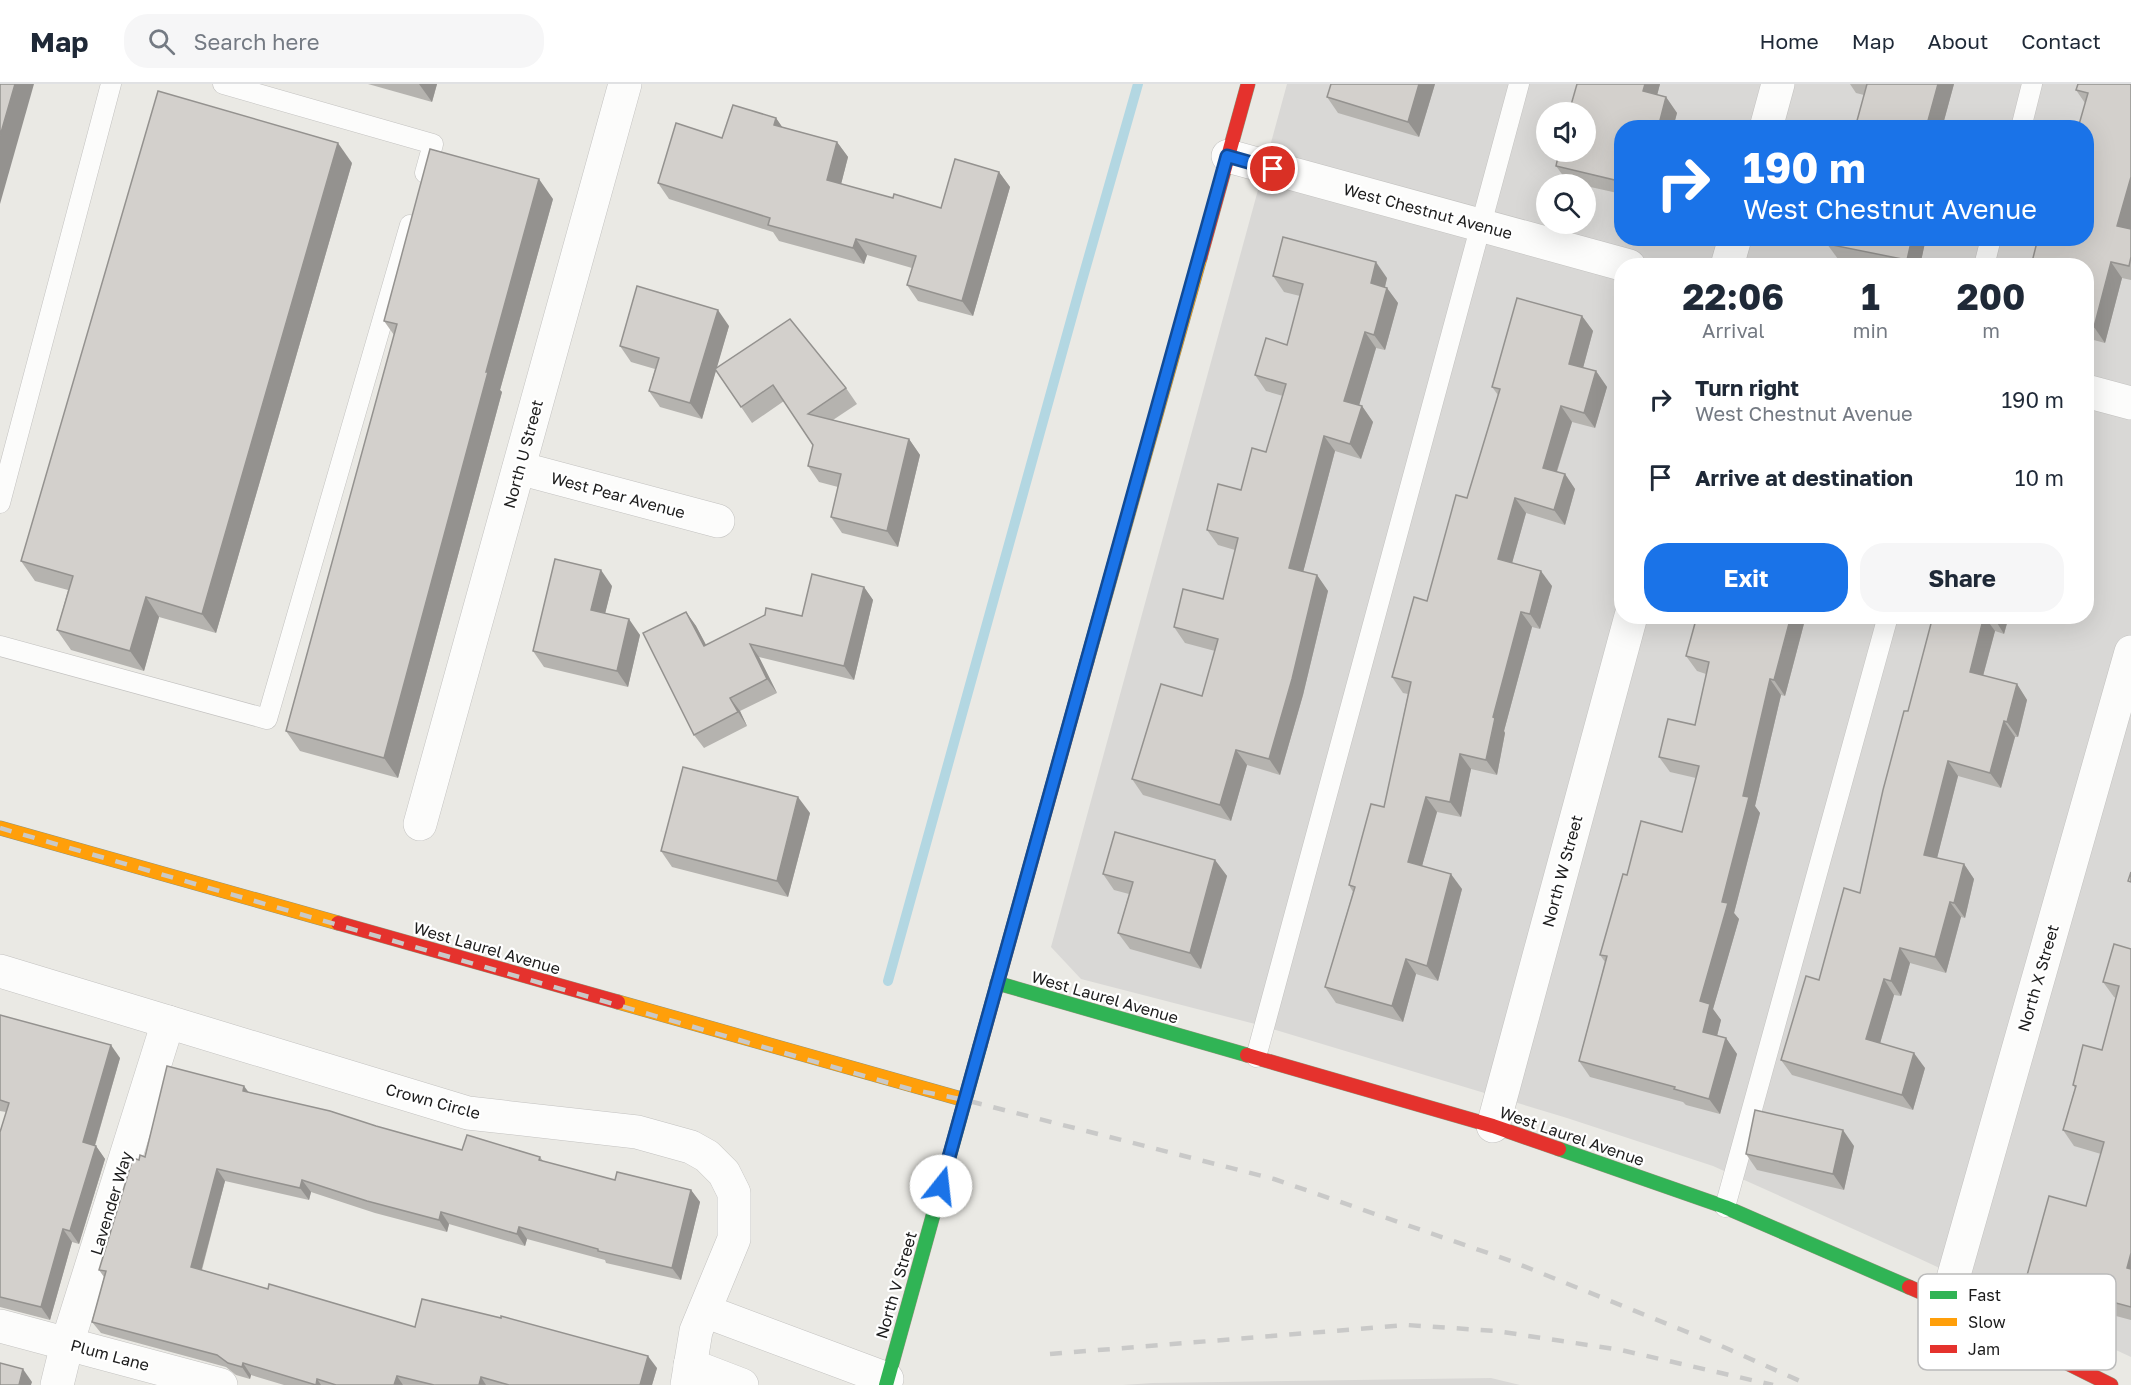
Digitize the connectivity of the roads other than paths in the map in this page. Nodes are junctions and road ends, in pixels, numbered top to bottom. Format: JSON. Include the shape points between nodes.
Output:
{"nodes":[{"id":1,"x":111,"y":84,"type":"edge"},
{"id":2,"x":223,"y":84,"type":"edge"},
{"id":3,"x":625,"y":84,"type":"edge"},
{"id":4,"x":1248,"y":84,"type":"edge"},
{"id":5,"x":1519,"y":84,"type":"edge"},
{"id":6,"x":1778,"y":84,"type":"edge"},
{"id":7,"x":2032,"y":84,"type":"edge"},
{"id":8,"x":1768,"y":120,"type":"edge"},
{"id":9,"x":2023,"y":120,"type":"edge"},
{"id":10,"x":1227,"y":156,"type":"junction"},
{"id":11,"x":420,"y":189,"type":"edge"},
{"id":12,"x":414,"y":212,"type":"edge"},
{"id":13,"x":1480,"y":225,"type":"junction"},
{"id":14,"x":1614,"y":262,"type":"edge"},
{"id":15,"x":2094,"y":393,"type":"edge"},
{"id":16,"x":2131,"y":403,"type":"edge"},
{"id":17,"x":519,"y":468,"type":"junction"},
{"id":18,"x":0,"y":503,"type":"edge"},
{"id":19,"x":718,"y":521,"type":"dead end"},
{"id":20,"x":1629,"y":624,"type":"edge"},
{"id":21,"x":1886,"y":624,"type":"edge"},
{"id":22,"x":0,"y":646,"type":"edge"},
{"id":23,"x":2131,"y":652,"type":"edge"},
{"id":24,"x":420,"y":824,"type":"dead end"},
{"id":25,"x":0,"y":828,"type":"edge"},
{"id":26,"x":0,"y":971,"type":"edge"},
{"id":27,"x":997,"y":983,"type":"junction"},
{"id":28,"x":168,"y":1022,"type":"junction"},
{"id":29,"x":1256,"y":1057,"type":"junction"},
{"id":30,"x":965,"y":1100,"type":"junction"},
{"id":31,"x":1493,"y":1126,"type":"junction"},
{"id":32,"x":1725,"y":1208,"type":"junction"},
{"id":33,"x":1954,"y":1274,"type":"edge"},
{"id":34,"x":1918,"y":1291,"type":"edge"},
{"id":35,"x":705,"y":1311,"type":"junction"},
{"id":36,"x":0,"y":1326,"type":"edge"},
{"id":37,"x":67,"y":1344,"type":"junction"},
{"id":38,"x":2081,"y":1370,"type":"edge"},
{"id":39,"x":688,"y":1375,"type":"edge"},
{"id":40,"x":886,"y":1382,"type":"edge"},
{"id":41,"x":57,"y":1385,"type":"edge"},
{"id":42,"x":221,"y":1385,"type":"edge"},
{"id":43,"x":742,"y":1385,"type":"edge"},
{"id":44,"x":2111,"y":1385,"type":"edge"}],
"edges":[{"from":1,"to":18,"type":"lane"},
{"from":2,"to":11,"type":"lane","via":[[433,144]]},
{"from":3,"to":17,"type":"street","name":"North U Street"},
{"from":4,"to":10,"type":"street","name":"North V Street"},
{"from":5,"to":13,"type":"lane"},
{"from":6,"to":8,"type":"street"},
{"from":7,"to":9,"type":"lane"},
{"from":10,"to":13,"type":"street","name":"West Chestnut Avenue"},
{"from":10,"to":27,"type":"street","name":"North V Street"},
{"from":12,"to":22,"type":"lane","via":[[267,719]]},
{"from":13,"to":14,"type":"street","name":"West Chestnut Avenue"},
{"from":13,"to":29,"type":"lane"},
{"from":15,"to":16,"type":"street"},
{"from":17,"to":19,"type":"street","name":"West Pear Avenue"},
{"from":17,"to":24,"type":"street","name":"North U Street"},
{"from":20,"to":31,"type":"street","name":"North W Street"},
{"from":21,"to":32,"type":"lane"},
{"from":23,"to":33,"type":"street","name":"North X Street"},
{"from":25,"to":30,"type":"street","name":"West Laurel Avenue"},
{"from":26,"to":28,"type":"street","name":"Crown Circle"},
{"from":27,"to":29,"type":"street","name":"West Laurel Avenue"},
{"from":27,"to":30,"type":"street","name":"North V Street"},
{"from":28,"to":35,"type":"street","name":"Crown Circle","via":[[468,1113],[637,1132],[691,1147],[724,1173],[735,1194],[735,1239]]},
{"from":28,"to":37,"type":"street","name":"Lavender Way"},
{"from":29,"to":31,"type":"street","name":"West Laurel Avenue"},
{"from":30,"to":40,"type":"street","name":"North V Street"},
{"from":31,"to":32,"type":"street","name":"West Laurel Avenue"},
{"from":32,"to":34,"type":"street","name":"West Laurel Avenue"},
{"from":35,"to":39,"type":"street","name":"Crown Circle","via":[[696,1331]]},
{"from":35,"to":40,"type":"street"},
{"from":36,"to":37,"type":"street","name":"Plum Lane"},
{"from":37,"to":41,"type":"street","name":"Lavender Way"},
{"from":37,"to":42,"type":"street","name":"Plum Lane"},
{"from":38,"to":44,"type":"street","name":"West Laurel Avenue"},
{"from":39,"to":43,"type":"street","name":"Crown Circle"}]}
